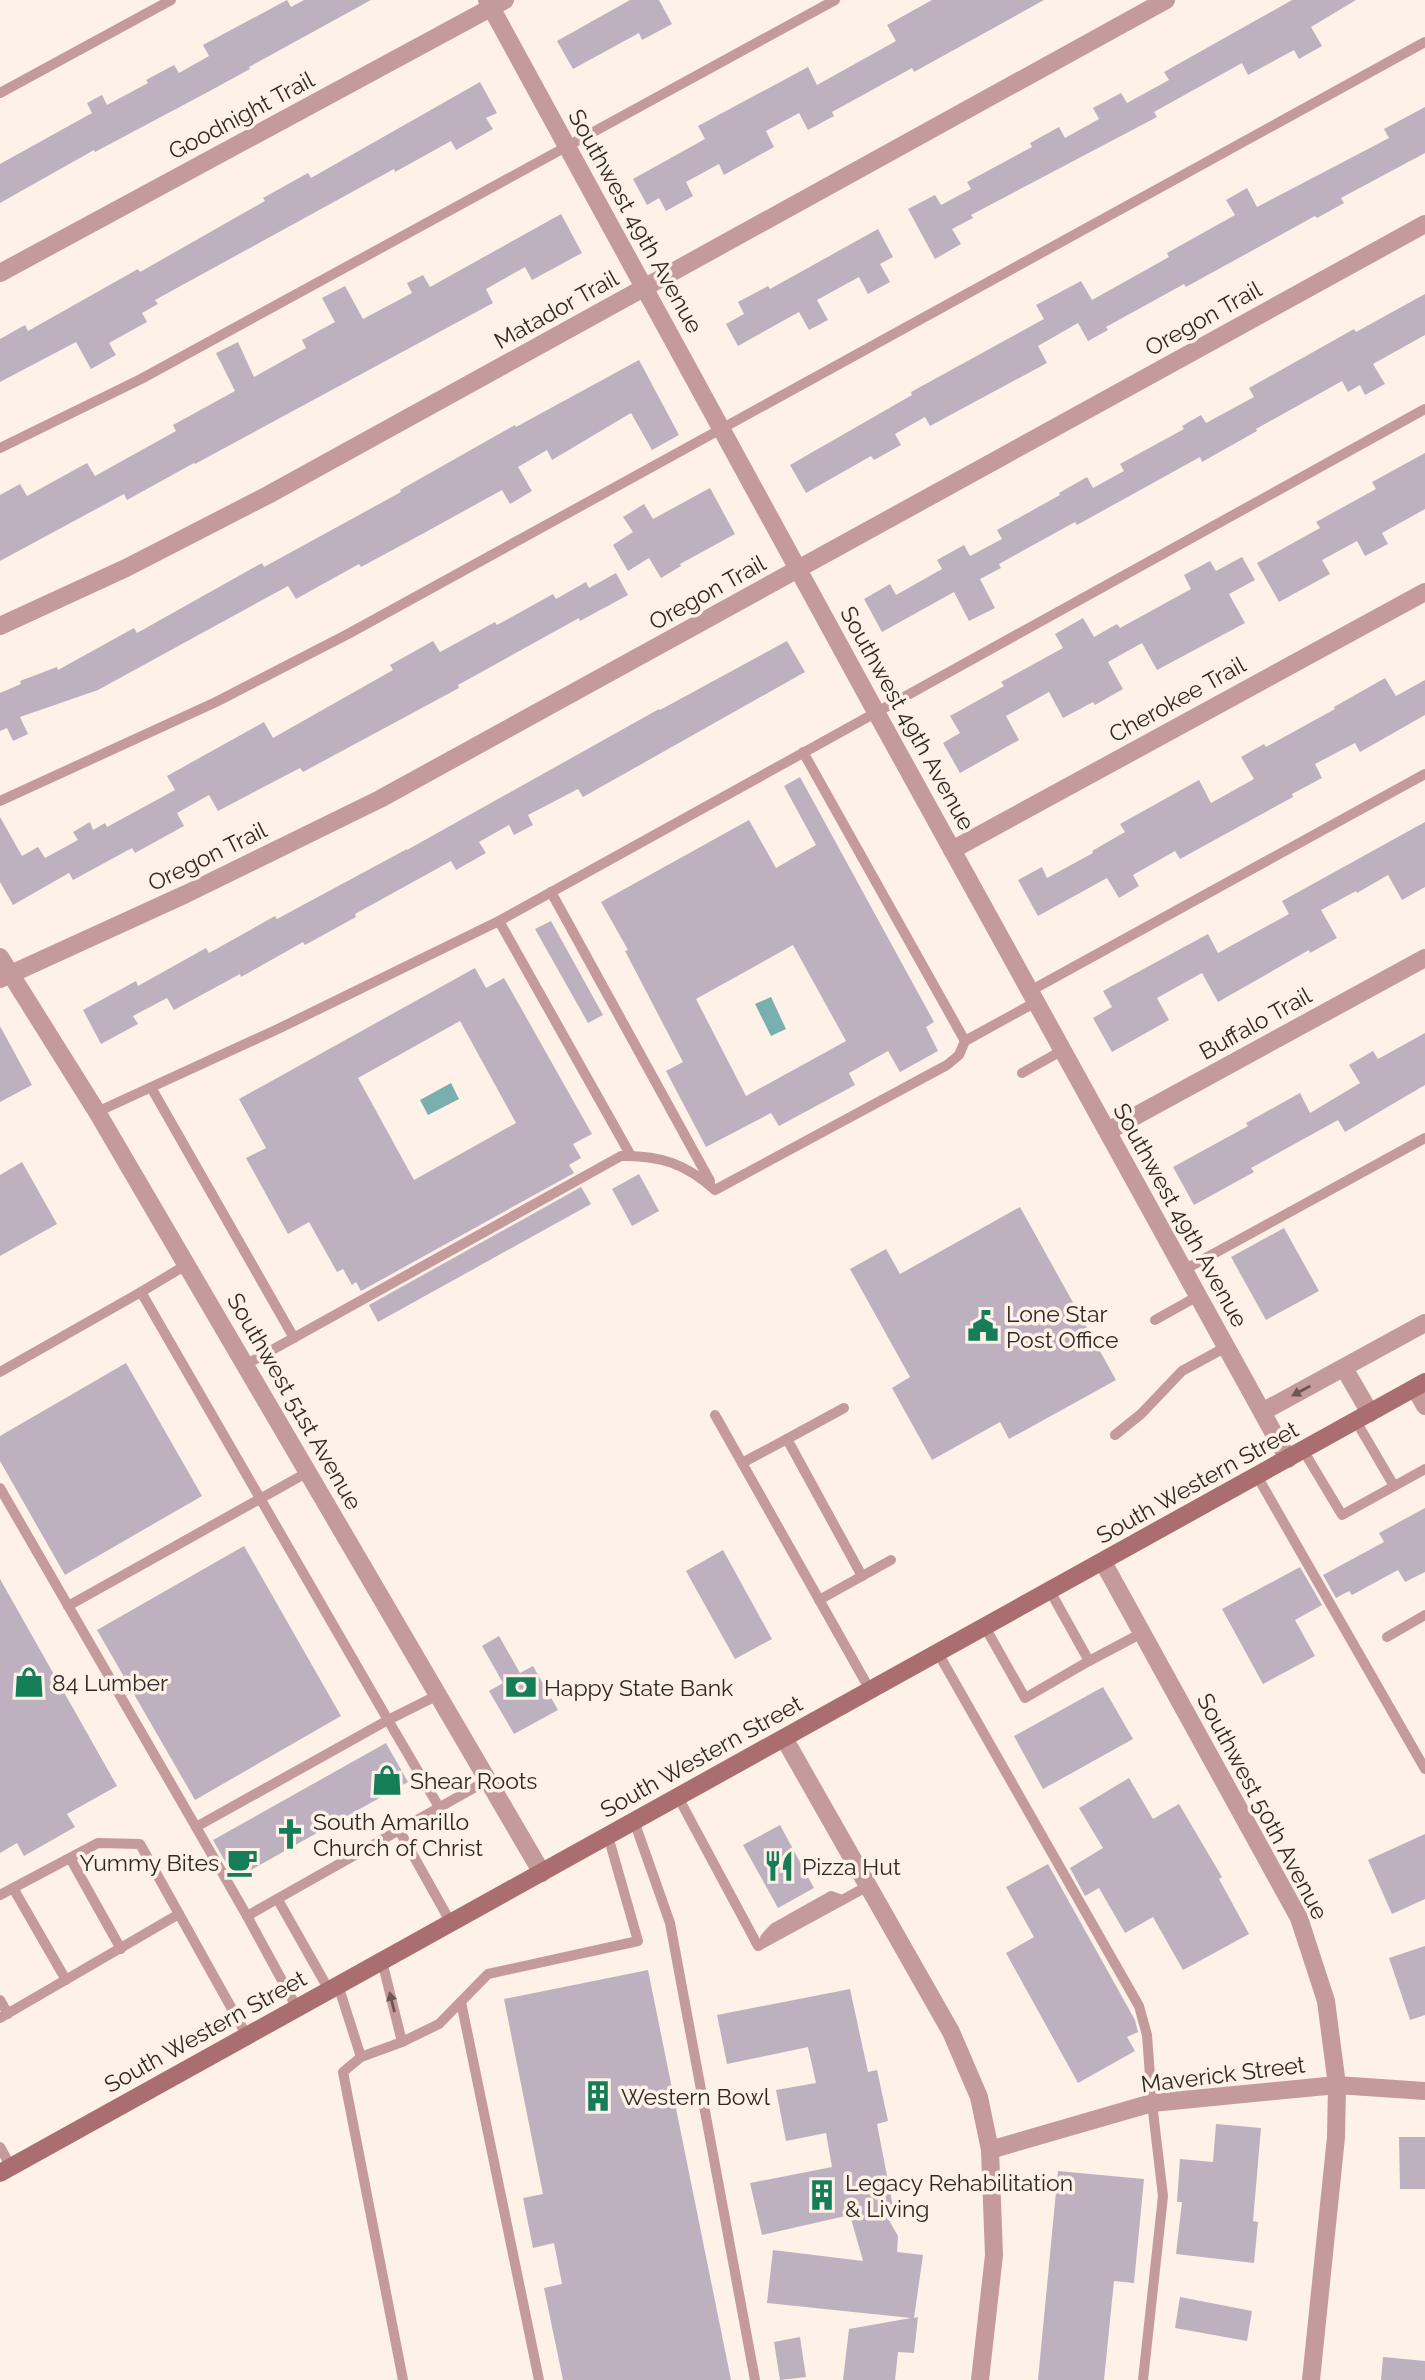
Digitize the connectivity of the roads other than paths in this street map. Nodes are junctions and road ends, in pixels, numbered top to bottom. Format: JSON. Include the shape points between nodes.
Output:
{"nodes":[{"id":1,"x":171,"y":0,"type":"edge"},
{"id":2,"x":835,"y":0,"type":"edge"},
{"id":3,"x":1166,"y":0,"type":"edge"},
{"id":4,"x":494,"y":3,"type":"edge"},
{"id":5,"x":1425,"y":42,"type":"edge"},
{"id":6,"x":0,"y":93,"type":"edge"},
{"id":7,"x":567,"y":146,"type":"junction"},
{"id":8,"x":1425,"y":224,"type":"edge"},
{"id":9,"x":0,"y":273,"type":"edge"},
{"id":10,"x":644,"y":288,"type":"junction"},
{"id":11,"x":1425,"y":409,"type":"edge"},
{"id":12,"x":722,"y":429,"type":"junction"},
{"id":13,"x":0,"y":448,"type":"edge"},
{"id":14,"x":799,"y":570,"type":"junction"},
{"id":15,"x":1425,"y":592,"type":"edge"},
{"id":16,"x":0,"y":626,"type":"edge"},
{"id":17,"x":876,"y":712,"type":"junction"},
{"id":18,"x":803,"y":752,"type":"junction"},
{"id":19,"x":1425,"y":774,"type":"edge"},
{"id":20,"x":0,"y":801,"type":"edge"},
{"id":21,"x":952,"y":850,"type":"junction"},
{"id":22,"x":551,"y":892,"type":"junction"},
{"id":23,"x":499,"y":921,"type":"junction"},
{"id":24,"x":0,"y":957,"type":"edge"},
{"id":25,"x":1425,"y":958,"type":"edge"},
{"id":26,"x":6,"y":976,"type":"edge"},
{"id":27,"x":1033,"y":996,"type":"junction"},
{"id":28,"x":965,"y":1041,"type":"junction"},
{"id":29,"x":1063,"y":1050,"type":"junction"},
{"id":30,"x":1022,"y":1073,"type":"dead end"},
{"id":31,"x":152,"y":1089,"type":"junction"},
{"id":32,"x":97,"y":1112,"type":"junction"},
{"id":33,"x":1108,"y":1132,"type":"junction"},
{"id":34,"x":1425,"y":1138,"type":"edge"},
{"id":35,"x":631,"y":1156,"type":"junction"},
{"id":36,"x":715,"y":1190,"type":"junction"},
{"id":37,"x":186,"y":1265,"type":"junction"},
{"id":38,"x":1184,"y":1270,"type":"junction"},
{"id":39,"x":141,"y":1292,"type":"junction"},
{"id":40,"x":1198,"y":1296,"type":"junction"},
{"id":41,"x":1155,"y":1320,"type":"dead end"},
{"id":42,"x":1425,"y":1323,"type":"edge"},
{"id":43,"x":294,"y":1338,"type":"junction"},
{"id":44,"x":1226,"y":1348,"type":"junction"},
{"id":45,"x":245,"y":1365,"type":"junction"},
{"id":46,"x":1344,"y":1368,"type":"junction"},
{"id":47,"x":0,"y":1372,"type":"edge"},
{"id":48,"x":1420,"y":1385,"type":"edge"},
{"id":49,"x":1425,"y":1406,"type":"edge"},
{"id":50,"x":844,"y":1408,"type":"dead end"},
{"id":51,"x":1262,"y":1412,"type":"junction"},
{"id":52,"x":715,"y":1415,"type":"dead end"},
{"id":53,"x":1363,"y":1417,"type":"junction"},
{"id":54,"x":1115,"y":1435,"type":"dead end"},
{"id":55,"x":787,"y":1439,"type":"junction"},
{"id":56,"x":1296,"y":1455,"type":"junction"},
{"id":57,"x":742,"y":1463,"type":"junction"},
{"id":58,"x":1425,"y":1469,"type":"edge"},
{"id":59,"x":308,"y":1472,"type":"junction"},
{"id":60,"x":1257,"y":1476,"type":"junction"},
{"id":61,"x":1394,"y":1486,"type":"junction"},
{"id":62,"x":0,"y":1488,"type":"edge"},
{"id":63,"x":260,"y":1500,"type":"junction"},
{"id":64,"x":891,"y":1560,"type":"dead end"},
{"id":65,"x":1103,"y":1562,"type":"junction"},
{"id":66,"x":862,"y":1576,"type":"junction"},
{"id":67,"x":1050,"y":1591,"type":"junction"},
{"id":68,"x":819,"y":1600,"type":"junction"},
{"id":69,"x":68,"y":1606,"type":"junction"},
{"id":70,"x":1425,"y":1615,"type":"edge"},
{"id":71,"x":985,"y":1627,"type":"junction"},
{"id":72,"x":1142,"y":1633,"type":"junction"},
{"id":73,"x":1387,"y":1637,"type":"dead end"},
{"id":74,"x":938,"y":1653,"type":"junction"},
{"id":75,"x":1088,"y":1661,"type":"junction"},
{"id":76,"x":870,"y":1690,"type":"junction"},
{"id":77,"x":438,"y":1695,"type":"junction"},
{"id":78,"x":388,"y":1720,"type":"junction"},
{"id":79,"x":784,"y":1738,"type":"junction"},
{"id":80,"x":1425,"y":1769,"type":"edge"},
{"id":81,"x":488,"y":1780,"type":"junction"},
{"id":82,"x":678,"y":1797,"type":"junction"},
{"id":83,"x":439,"y":1807,"type":"junction"},
{"id":84,"x":634,"y":1821,"type":"junction"},
{"id":85,"x":196,"y":1827,"type":"junction"},
{"id":86,"x":399,"y":1830,"type":"junction"},
{"id":87,"x":608,"y":1836,"type":"junction"},
{"id":88,"x":70,"y":1858,"type":"junction"},
{"id":89,"x":542,"y":1873,"type":"junction"},
{"id":90,"x":868,"y":1886,"type":"junction"},
{"id":91,"x":13,"y":1888,"type":"junction"},
{"id":92,"x":0,"y":1895,"type":"edge"},
{"id":93,"x":278,"y":1899,"type":"junction"},
{"id":94,"x":179,"y":1914,"type":"junction"},
{"id":95,"x":247,"y":1916,"type":"junction"},
{"id":96,"x":451,"y":1923,"type":"junction"},
{"id":97,"x":121,"y":1949,"type":"junction"},
{"id":98,"x":382,"y":1961,"type":"junction"},
{"id":99,"x":66,"y":1980,"type":"junction"},
{"id":100,"x":334,"y":1988,"type":"junction"},
{"id":101,"x":0,"y":2000,"type":"edge"},
{"id":102,"x":461,"y":2002,"type":"junction"},
{"id":103,"x":297,"y":2008,"type":"junction"},
{"id":104,"x":4,"y":2016,"type":"edge"},
{"id":105,"x":247,"y":2036,"type":"junction"},
{"id":106,"x":402,"y":2042,"type":"junction"},
{"id":107,"x":361,"y":2057,"type":"junction"},
{"id":108,"x":1337,"y":2085,"type":"junction"},
{"id":109,"x":1425,"y":2091,"type":"edge"},
{"id":110,"x":1152,"y":2104,"type":"junction"},
{"id":111,"x":0,"y":2147,"type":"edge"},
{"id":112,"x":990,"y":2150,"type":"junction"},
{"id":113,"x":6,"y":2170,"type":"edge"},
{"id":114,"x":403,"y":2380,"type":"edge"},
{"id":115,"x":539,"y":2380,"type":"edge"},
{"id":116,"x":755,"y":2380,"type":"edge"},
{"id":117,"x":980,"y":2380,"type":"edge"},
{"id":118,"x":1143,"y":2380,"type":"edge"},
{"id":119,"x":1311,"y":2380,"type":"edge"}],
"edges":[{"from":1,"to":6,"type":"lane"},
{"from":2,"to":7,"type":"lane"},
{"from":3,"to":10,"type":"street","name":"Matador Trail"},
{"from":4,"to":7,"type":"street","name":"Southwest 49th Avenue"},
{"from":4,"to":9,"type":"street","name":"Goodnight Trail"},
{"from":5,"to":12,"type":"lane"},
{"from":7,"to":10,"type":"street","name":"Southwest 49th Avenue"},
{"from":7,"to":13,"type":"lane","via":[[141,379]]},
{"from":8,"to":14,"type":"street","name":"Oregon Trail"},
{"from":10,"to":12,"type":"street","name":"Southwest 49th Avenue"},
{"from":10,"to":16,"type":"street","name":"Matador Trail","via":[[268,495]]},
{"from":11,"to":17,"type":"lane"},
{"from":12,"to":14,"type":"street","name":"Southwest 49th Avenue"},
{"from":12,"to":20,"type":"lane","via":[[216,702]]},
{"from":14,"to":17,"type":"street","name":"Southwest 49th Avenue"},
{"from":14,"to":26,"type":"street","name":"Oregon Trail","via":[[380,799]]},
{"from":15,"to":21,"type":"street","name":"Cherokee Trail"},
{"from":17,"to":18,"type":"lane"},
{"from":17,"to":21,"type":"street","name":"Southwest 49th Avenue"},
{"from":18,"to":22,"type":"lane"},
{"from":18,"to":28,"type":"lane"},
{"from":19,"to":27,"type":"lane"},
{"from":21,"to":27,"type":"street","name":"Southwest 49th Avenue"},
{"from":22,"to":23,"type":"lane"},
{"from":22,"to":36,"type":"lane"},
{"from":23,"to":31,"type":"lane"},
{"from":23,"to":35,"type":"lane"},
{"from":24,"to":26,"type":"street","name":"Southwest 51st Avenue"},
{"from":25,"to":33,"type":"street","name":"Buffalo Trail"},
{"from":26,"to":32,"type":"street","name":"Southwest 51st Avenue"},
{"from":27,"to":28,"type":"lane"},
{"from":27,"to":29,"type":"street","name":"Southwest 49th Avenue"},
{"from":28,"to":36,"type":"lane","via":[[959,1055],[947,1065]]},
{"from":29,"to":30,"type":"lane"},
{"from":29,"to":33,"type":"street","name":"Southwest 49th Avenue"},
{"from":31,"to":32,"type":"lane"},
{"from":31,"to":43,"type":"lane"},
{"from":32,"to":37,"type":"street","name":"Southwest 51st Avenue"},
{"from":33,"to":38,"type":"street","name":"Southwest 49th Avenue"},
{"from":34,"to":38,"type":"lane"},
{"from":35,"to":36,"type":"lane","via":[[678,1165]]},
{"from":35,"to":43,"type":"lane","via":[[621,1156]]},
{"from":37,"to":39,"type":"lane"},
{"from":37,"to":45,"type":"street","name":"Southwest 51st Avenue"},
{"from":38,"to":40,"type":"street","name":"Southwest 49th Avenue"},
{"from":39,"to":47,"type":"lane"},
{"from":39,"to":63,"type":"lane"},
{"from":40,"to":41,"type":"lane"},
{"from":40,"to":44,"type":"street","name":"Southwest 49th Avenue"},
{"from":42,"to":46,"type":"street","name":"South Western Street"},
{"from":43,"to":45,"type":"lane"},
{"from":44,"to":51,"type":"street","name":"Southwest 49th Avenue"},
{"from":44,"to":54,"type":"lane","via":[[1182,1371]]},
{"from":45,"to":59,"type":"street","name":"Southwest 51st Avenue"},
{"from":46,"to":51,"type":"street","name":"South Western Street","one_way":true},
{"from":46,"to":53,"type":"street"},
{"from":48,"to":49,"type":"street"},
{"from":48,"to":53,"type":"main road","name":"South Western Street"},
{"from":50,"to":55,"type":"lane"},
{"from":51,"to":56,"type":"street","name":"Southwest 49th Avenue"},
{"from":52,"to":57,"type":"lane"},
{"from":53,"to":56,"type":"main road","name":"South Western Street"},
{"from":53,"to":61,"type":"lane"},
{"from":55,"to":57,"type":"lane"},
{"from":55,"to":66,"type":"lane"},
{"from":56,"to":60,"type":"main road","name":"South Western Street"},
{"from":56,"to":61,"type":"lane","via":[[1342,1515]]},
{"from":57,"to":68,"type":"lane"},
{"from":58,"to":61,"type":"lane"},
{"from":59,"to":63,"type":"lane"},
{"from":59,"to":77,"type":"street","name":"Southwest 51st Avenue"},
{"from":60,"to":65,"type":"main road","name":"South Western Street"},
{"from":60,"to":80,"type":"lane"},
{"from":62,"to":69,"type":"lane"},
{"from":63,"to":69,"type":"lane"},
{"from":63,"to":78,"type":"lane"},
{"from":64,"to":66,"type":"lane"},
{"from":65,"to":67,"type":"main road","name":"South Western Street"},
{"from":65,"to":72,"type":"street","name":"Southwest 50th Avenue"},
{"from":66,"to":68,"type":"lane"},
{"from":67,"to":71,"type":"main road","name":"South Western Street"},
{"from":67,"to":75,"type":"lane"},
{"from":68,"to":76,"type":"lane"},
{"from":69,"to":85,"type":"lane"},
{"from":70,"to":73,"type":"lane"},
{"from":71,"to":74,"type":"main road","name":"South Western Street"},
{"from":71,"to":75,"type":"lane","via":[[1025,1698]]},
{"from":72,"to":75,"type":"lane"},
{"from":72,"to":108,"type":"street","name":"Southwest 50th Avenue","via":[[1299,1919],[1326,2001]]},
{"from":74,"to":76,"type":"main road","name":"South Western Street"},
{"from":74,"to":110,"type":"lane","via":[[1139,2006],[1147,2035]]},
{"from":76,"to":79,"type":"main road","name":"South Western Street"},
{"from":77,"to":78,"type":"lane"},
{"from":77,"to":81,"type":"street","name":"Southwest 51st Avenue"},
{"from":78,"to":83,"type":"lane"},
{"from":78,"to":85,"type":"lane"},
{"from":79,"to":82,"type":"main road","name":"South Western Street"},
{"from":79,"to":90,"type":"street"},
{"from":81,"to":83,"type":"lane"},
{"from":81,"to":89,"type":"street","name":"Southwest 51st Avenue"},
{"from":82,"to":84,"type":"main road","name":"South Western Street"},
{"from":82,"to":90,"type":"lane","via":[[758,1946]]},
{"from":83,"to":86,"type":"lane"},
{"from":84,"to":87,"type":"main road","name":"South Western Street"},
{"from":84,"to":116,"type":"lane","via":[[670,1923]]},
{"from":85,"to":95,"type":"lane"},
{"from":86,"to":93,"type":"lane"},
{"from":86,"to":96,"type":"lane"},
{"from":87,"to":89,"type":"main road","name":"South Western Street"},
{"from":87,"to":102,"type":"lane","via":[[638,1941],[488,1974]]},
{"from":88,"to":91,"type":"lane"},
{"from":88,"to":94,"type":"lane","via":[[98,1843],[140,1844]]},
{"from":88,"to":97,"type":"lane"},
{"from":89,"to":96,"type":"main road","name":"South Western Street"},
{"from":90,"to":112,"type":"street","via":[[951,2032],[979,2097]]},
{"from":91,"to":92,"type":"lane"},
{"from":91,"to":99,"type":"lane"},
{"from":93,"to":95,"type":"lane"},
{"from":93,"to":100,"type":"lane"},
{"from":94,"to":97,"type":"lane"},
{"from":94,"to":105,"type":"lane"},
{"from":95,"to":103,"type":"lane"},
{"from":96,"to":98,"type":"main road","name":"South Western Street"},
{"from":97,"to":99,"type":"lane"},
{"from":98,"to":100,"type":"main road","name":"South Western Street"},
{"from":106,"to":98,"type":"lane","one_way":true},
{"from":99,"to":104,"type":"lane"},
{"from":100,"to":103,"type":"main road","name":"South Western Street"},
{"from":100,"to":107,"type":"lane"},
{"from":101,"to":104,"type":"lane"},
{"from":102,"to":106,"type":"lane","via":[[439,2024]]},
{"from":102,"to":115,"type":"lane"},
{"from":103,"to":105,"type":"main road","name":"South Western Street"},
{"from":105,"to":113,"type":"main road","name":"South Western Street"},
{"from":106,"to":107,"type":"lane"},
{"from":107,"to":114,"type":"lane","via":[[343,2072]]},
{"from":108,"to":109,"type":"street","name":"Maverick Street"},
{"from":108,"to":110,"type":"street","name":"Maverick Street"},
{"from":108,"to":119,"type":"street","name":"Southwest 50th Avenue","via":[[1336,2137]]},
{"from":110,"to":112,"type":"street","name":"Maverick Street"},
{"from":110,"to":118,"type":"lane","via":[[1163,2196]]},
{"from":111,"to":113,"type":"lane"},
{"from":112,"to":117,"type":"street","via":[[994,2255]]}]}
